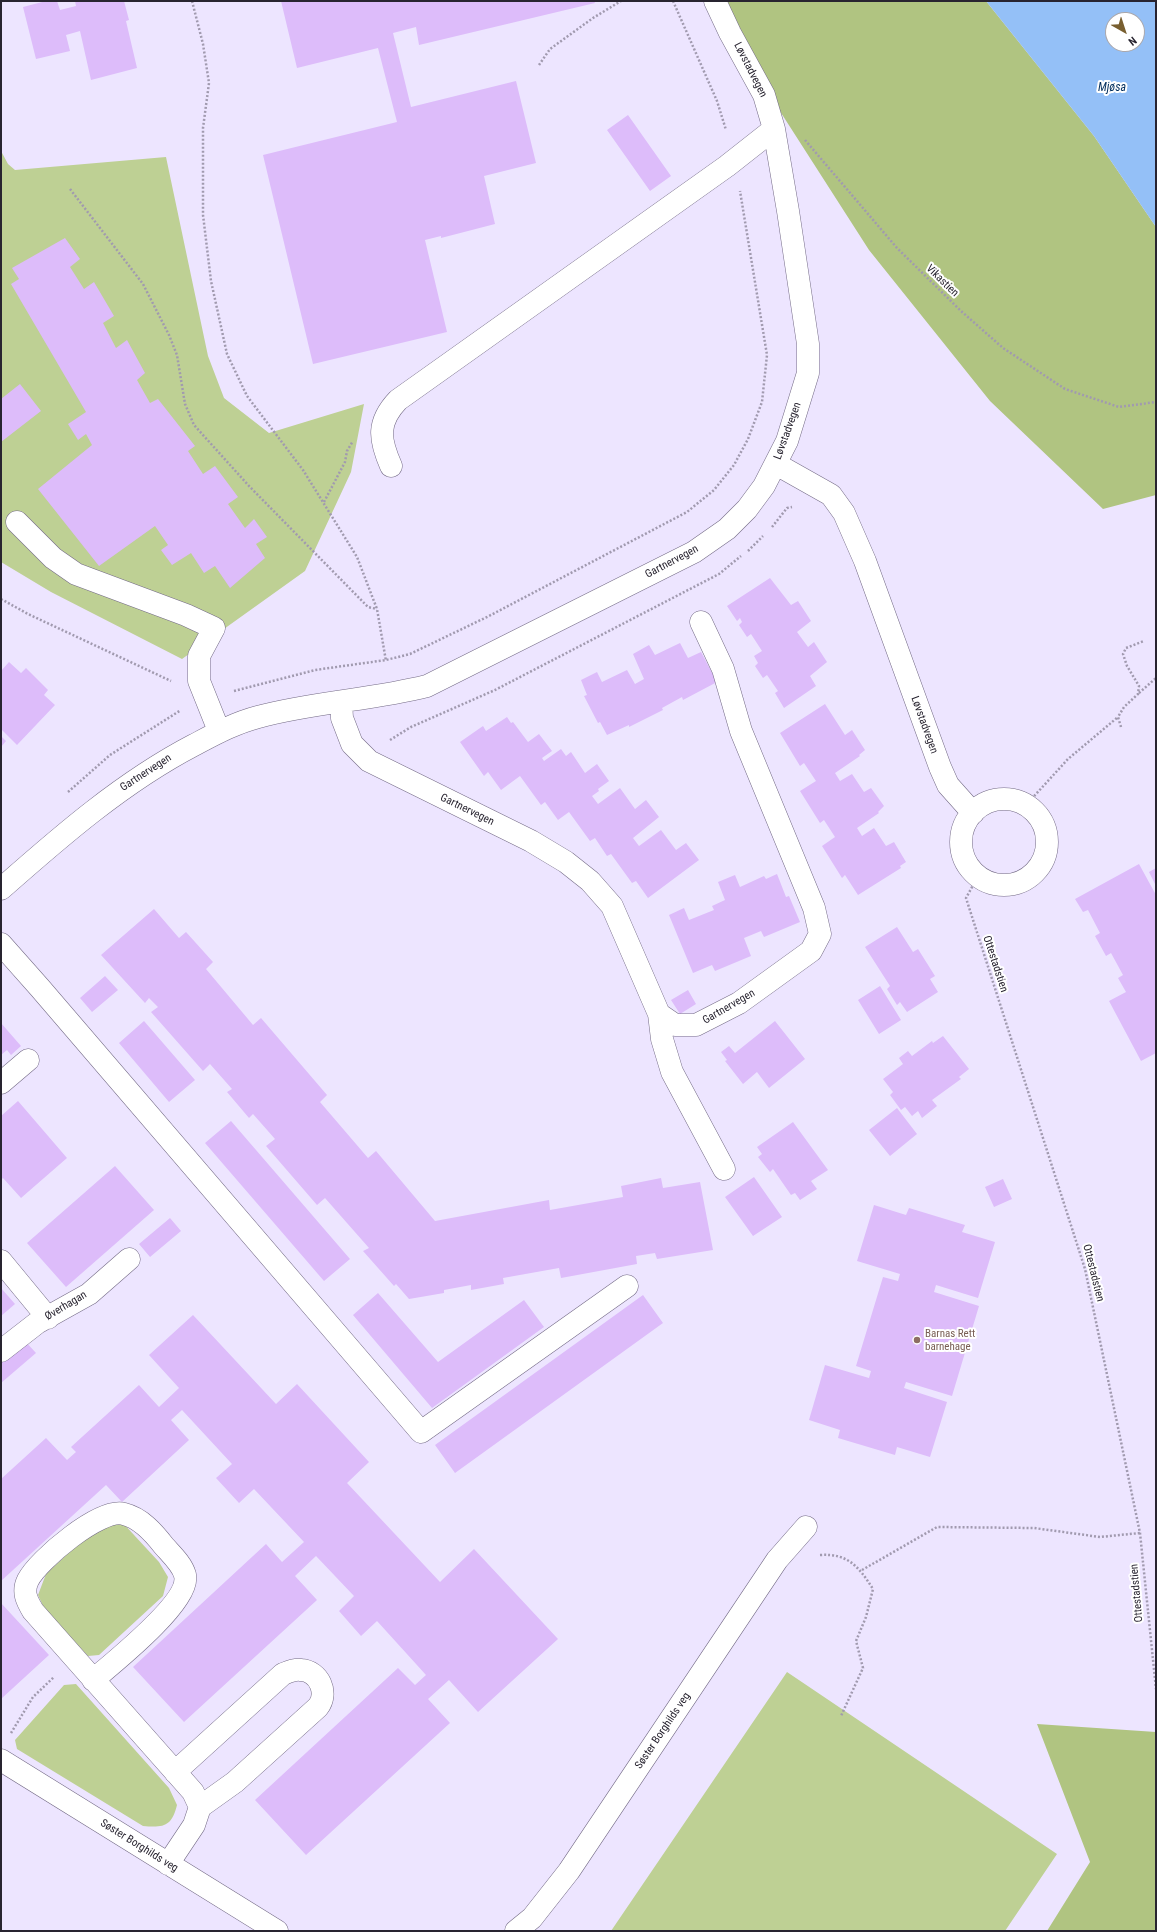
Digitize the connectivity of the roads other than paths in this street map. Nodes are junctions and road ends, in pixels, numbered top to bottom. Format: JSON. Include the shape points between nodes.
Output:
{"nodes":[{"id":1,"x":715,"y":1,"type":"edge"},
{"id":2,"x":774,"y":129,"type":"junction"},
{"id":3,"x":776,"y":464,"type":"junction"},
{"id":4,"x":391,"y":466,"type":"dead end"},
{"id":5,"x":17,"y":522,"type":"dead end"},
{"id":6,"x":701,"y":622,"type":"dead end"},
{"id":7,"x":341,"y":702,"type":"junction"},
{"id":8,"x":219,"y":731,"type":"junction"},
{"id":9,"x":972,"y":813,"type":"junction"},
{"id":10,"x":1,"y":889,"type":"edge"},
{"id":11,"x":1,"y":944,"type":"edge"},
{"id":12,"x":659,"y":1014,"type":"junction"},
{"id":13,"x":28,"y":1060,"type":"dead end"},
{"id":14,"x":1,"y":1084,"type":"edge"},
{"id":15,"x":724,"y":1169,"type":"dead end"},
{"id":16,"x":129,"y":1258,"type":"dead end"},
{"id":17,"x":1,"y":1261,"type":"edge"},
{"id":18,"x":627,"y":1286,"type":"dead end"},
{"id":19,"x":48,"y":1318,"type":"junction"},
{"id":20,"x":1,"y":1351,"type":"edge"},
{"id":21,"x":806,"y":1527,"type":"dead end"},
{"id":22,"x":93,"y":1680,"type":"junction"},
{"id":23,"x":4,"y":1750,"type":"edge"},
{"id":24,"x":175,"y":1772,"type":"junction"},
{"id":25,"x":200,"y":1807,"type":"junction"},
{"id":26,"x":168,"y":1864,"type":"junction"},
{"id":27,"x":278,"y":1931,"type":"edge"},
{"id":28,"x":516,"y":1931,"type":"edge"}],
"edges":[{"from":1,"to":2,"type":"street","name":"Løvstadvegen","via":[[764,95]]},
{"from":2,"to":3,"type":"street","name":"Løvstadvegen","via":[[808,344],[808,373],[787,441]]},
{"from":2,"to":4,"type":"street","via":[[736,160],[398,400],[386,414],[381,430],[383,449]]},
{"from":3,"to":7,"type":"street","name":"Gartnervegen","via":[[747,509],[726,529],[694,552],[427,686],[389,696]]},
{"from":3,"to":9,"type":"street","name":"Løvstadvegen","via":[[831,495],[844,513],[866,561],[940,767],[948,785]]},
{"from":5,"to":8,"type":"street","via":[[53,558],[76,574],[214,628],[200,656],[198,702]]},
{"from":6,"to":12,"type":"street","name":"Gartnervegen","via":[[723,669],[741,731],[814,908],[820,934],[811,951],[794,966],[739,1003],[696,1025],[675,1025]]},
{"from":7,"to":8,"type":"street","name":"Gartnervegen","via":[[257,717]]},
{"from":7,"to":12,"type":"street","name":"Gartnervegen","via":[[342,718],[352,744],[369,761],[530,841],[566,862],[590,881],[612,906]]},
{"from":8,"to":10,"type":"street","name":"Gartnervegen","via":[[128,783]]},
{"from":9,"to":9,"type":"street","via":[[981,806],[997,800],[1013,800],[1026,805],[1038,815],[1047,836],[1047,851],[1038,868],[1021,882],[1007,885],[987,882],[978,876],[968,866],[961,839]]},
{"from":11,"to":18,"type":"street","via":[[420,1432]]},
{"from":12,"to":15,"type":"street","via":[[662,1039],[672,1072]]},
{"from":13,"to":14,"type":"street"},
{"from":16,"to":19,"type":"street","name":"Øverhagan","via":[[89,1294]]},
{"from":17,"to":19,"type":"street"},
{"from":19,"to":20,"type":"street","name":"Øverhagan","via":[[37,1323]]},
{"from":21,"to":28,"type":"street","name":"Søster Borghilds veg","via":[[787,1548],[724,1638],[569,1871],[532,1918]]},
{"from":22,"to":22,"type":"street","via":[[33,1611],[25,1593],[28,1581],[37,1569],[84,1527],[101,1517],[114,1513],[124,1514],[138,1520],[150,1530],[180,1565],[185,1576],[184,1588],[155,1625]]},
{"from":22,"to":24,"type":"street"},
{"from":23,"to":26,"type":"street","name":"Søster Borghilds veg"},
{"from":24,"to":25,"type":"street","via":[[193,1792]]},
{"from":24,"to":25,"type":"street","via":[[282,1674],[301,1670],[309,1672],[320,1683],[324,1695],[318,1707],[235,1782]]},
{"from":25,"to":26,"type":"street","via":[[194,1825]]},
{"from":26,"to":27,"type":"street","name":"Søster Borghilds veg"}]}
